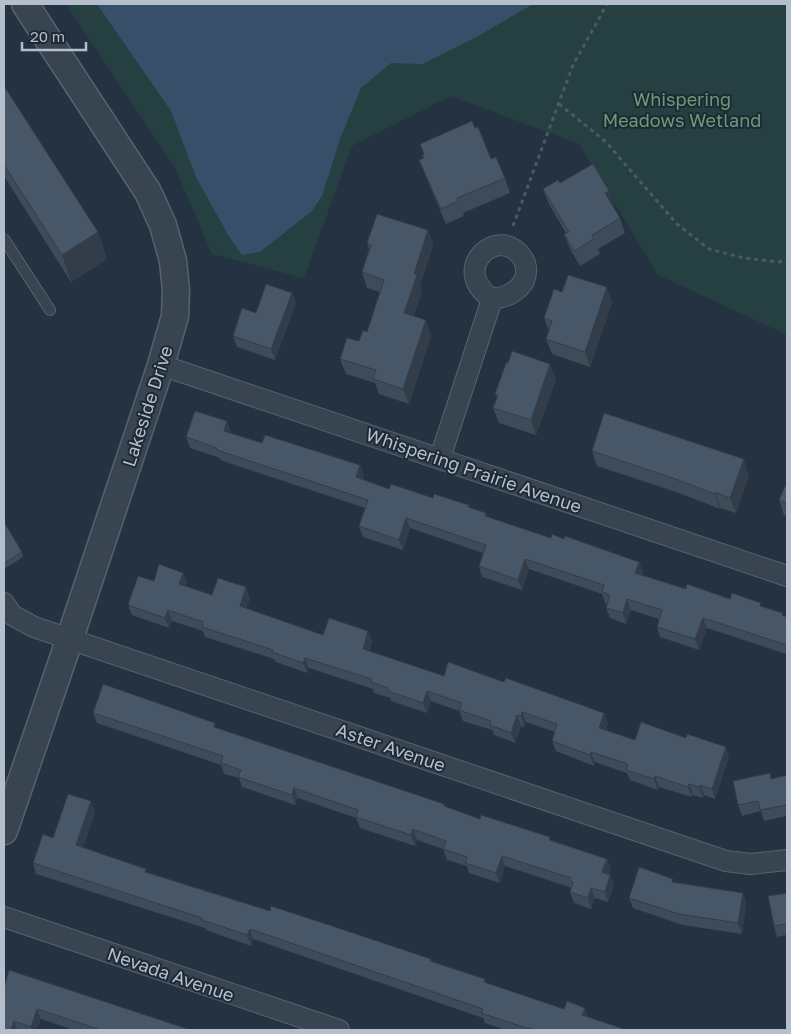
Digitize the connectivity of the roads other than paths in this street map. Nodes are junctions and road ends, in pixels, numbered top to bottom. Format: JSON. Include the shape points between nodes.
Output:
{"nodes":[{"id":1,"x":25,"y":4,"type":"edge"},
{"id":2,"x":4,"y":238,"type":"edge"},
{"id":3,"x":492,"y":299,"type":"dead end"},
{"id":4,"x":50,"y":310,"type":"dead end"},
{"id":5,"x":161,"y":365,"type":"junction"},
{"id":6,"x":440,"y":458,"type":"junction"},
{"id":7,"x":787,"y":576,"type":"edge"},
{"id":8,"x":4,"y":603,"type":"edge"},
{"id":9,"x":70,"y":638,"type":"junction"},
{"id":10,"x":4,"y":831,"type":"edge"},
{"id":11,"x":787,"y":860,"type":"edge"},
{"id":12,"x":4,"y":917,"type":"edge"},
{"id":13,"x":339,"y":1030,"type":"edge"}],
"edges":[{"from":1,"to":5,"type":"street","name":"Lakeside Drive","via":[[148,192],[163,225],[173,260],[176,290],[175,316]]},
{"from":2,"to":4,"type":"lane"},
{"from":3,"to":6,"type":"street"},
{"from":5,"to":6,"type":"street","name":"Whispering Prairie Avenue"},
{"from":5,"to":9,"type":"street","name":"Lakeside Drive"},
{"from":6,"to":7,"type":"street","name":"Whispering Prairie Avenue"},
{"from":8,"to":9,"type":"street","name":"Aster Avenue","via":[[12,615],[34,627]]},
{"from":9,"to":10,"type":"street","name":"Lakeside Drive"},
{"from":9,"to":11,"type":"street","name":"Aster Avenue","via":[[726,861],[752,864]]},
{"from":12,"to":13,"type":"street","name":"Nevada Avenue"}]}
